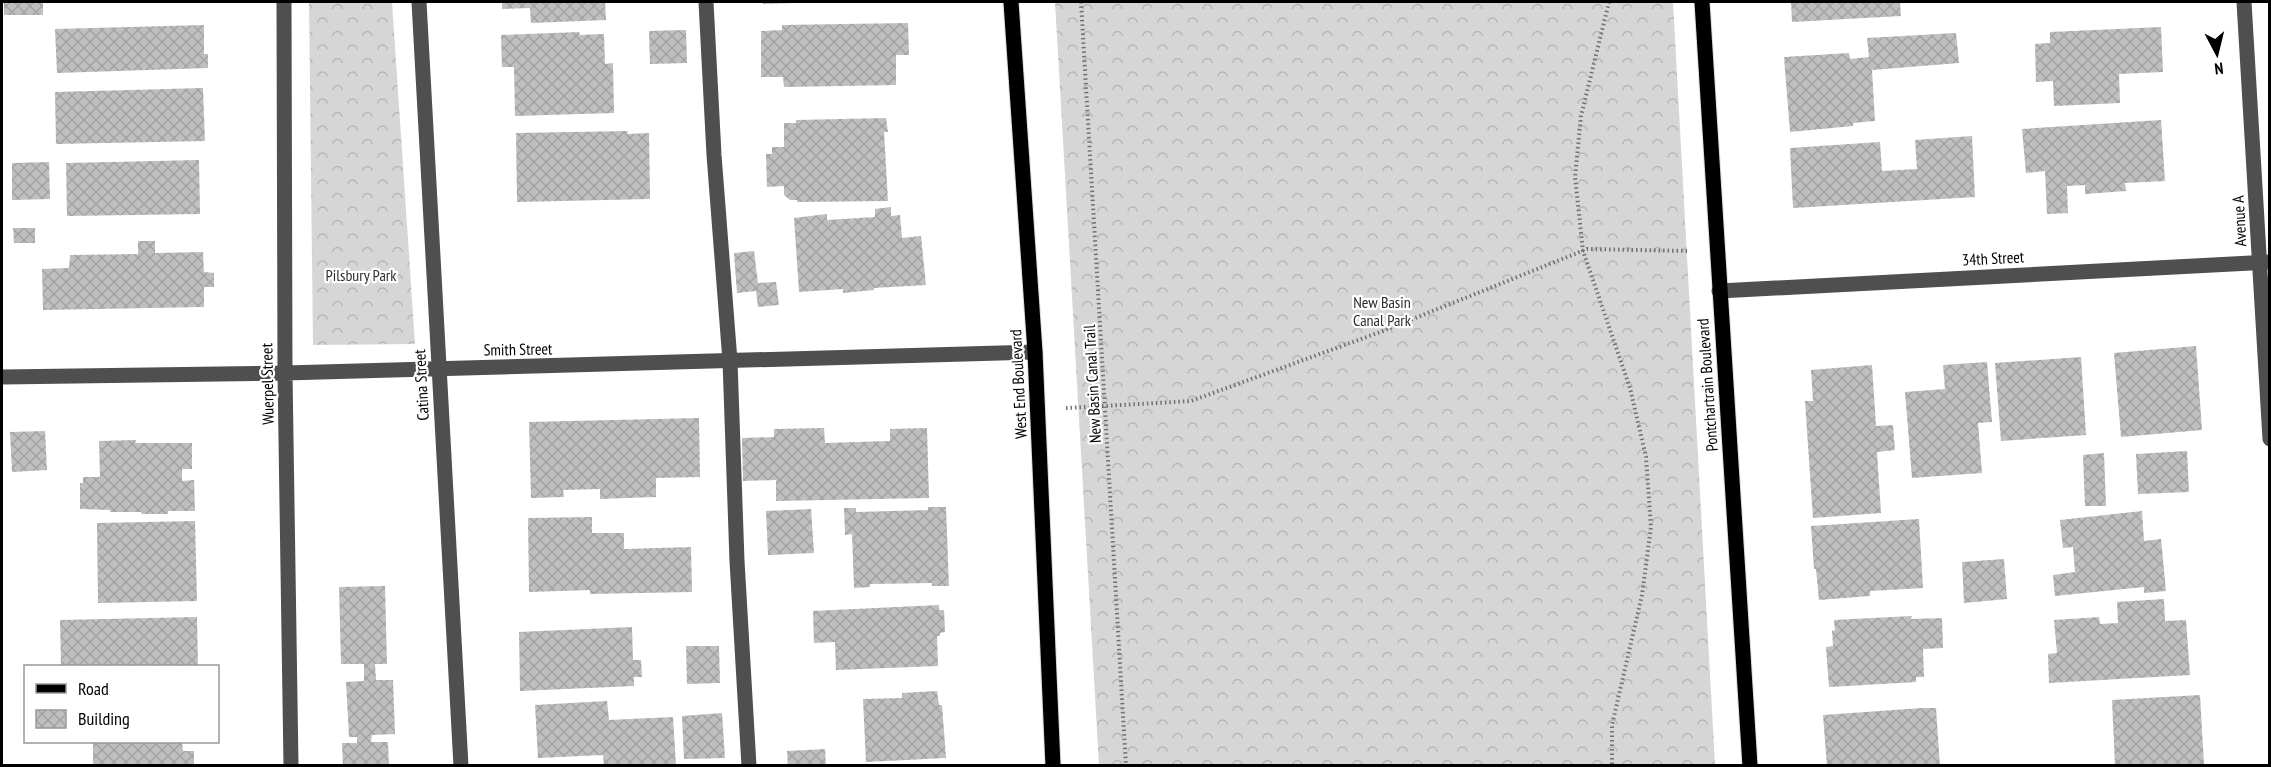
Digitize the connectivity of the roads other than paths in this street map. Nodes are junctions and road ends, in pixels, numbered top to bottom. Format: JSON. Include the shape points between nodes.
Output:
{"nodes":[{"id":1,"x":284,"y":2,"type":"edge"},
{"id":2,"x":419,"y":2,"type":"edge"},
{"id":3,"x":706,"y":2,"type":"edge"},
{"id":4,"x":1011,"y":2,"type":"edge"},
{"id":5,"x":1702,"y":2,"type":"edge"},
{"id":6,"x":2244,"y":2,"type":"edge"},
{"id":7,"x":2264,"y":262,"type":"edge"},
{"id":8,"x":1719,"y":291,"type":"junction"},
{"id":9,"x":1035,"y":352,"type":"junction"},
{"id":10,"x":730,"y":361,"type":"junction"},
{"id":11,"x":438,"y":369,"type":"junction"},
{"id":12,"x":285,"y":373,"type":"junction"},
{"id":13,"x":2,"y":377,"type":"edge"},
{"id":14,"x":2270,"y":439,"type":"edge"},
{"id":15,"x":291,"y":765,"type":"edge"},
{"id":16,"x":461,"y":765,"type":"edge"},
{"id":17,"x":748,"y":765,"type":"edge"},
{"id":18,"x":1053,"y":765,"type":"edge"},
{"id":19,"x":1750,"y":765,"type":"edge"}],
"edges":[{"from":1,"to":12,"type":"street","name":"Wuerpel Street"},
{"from":2,"to":11,"type":"street","name":"Catina Street"},
{"from":3,"to":10,"type":"street"},
{"from":4,"to":9,"type":"main road","name":"West End Boulevard"},
{"from":5,"to":8,"type":"main road","name":"Pontchartrain Boulevard"},
{"from":6,"to":7,"type":"street","name":"Avenue A"},
{"from":7,"to":8,"type":"street","name":"34th Street"},
{"from":7,"to":14,"type":"street","name":"Avenue A"},
{"from":8,"to":19,"type":"main road","name":"Pontchartrain Boulevard"},
{"from":9,"to":10,"type":"street","name":"Smith Street"},
{"from":9,"to":18,"type":"main road","name":"West End Boulevard"},
{"from":10,"to":11,"type":"street","name":"Smith Street"},
{"from":10,"to":17,"type":"street"},
{"from":11,"to":12,"type":"street","name":"Smith Street"},
{"from":11,"to":16,"type":"street","name":"Catina Street"},
{"from":12,"to":13,"type":"street","name":"Smith Street"},
{"from":12,"to":15,"type":"street","name":"Wuerpel Street"}]}
